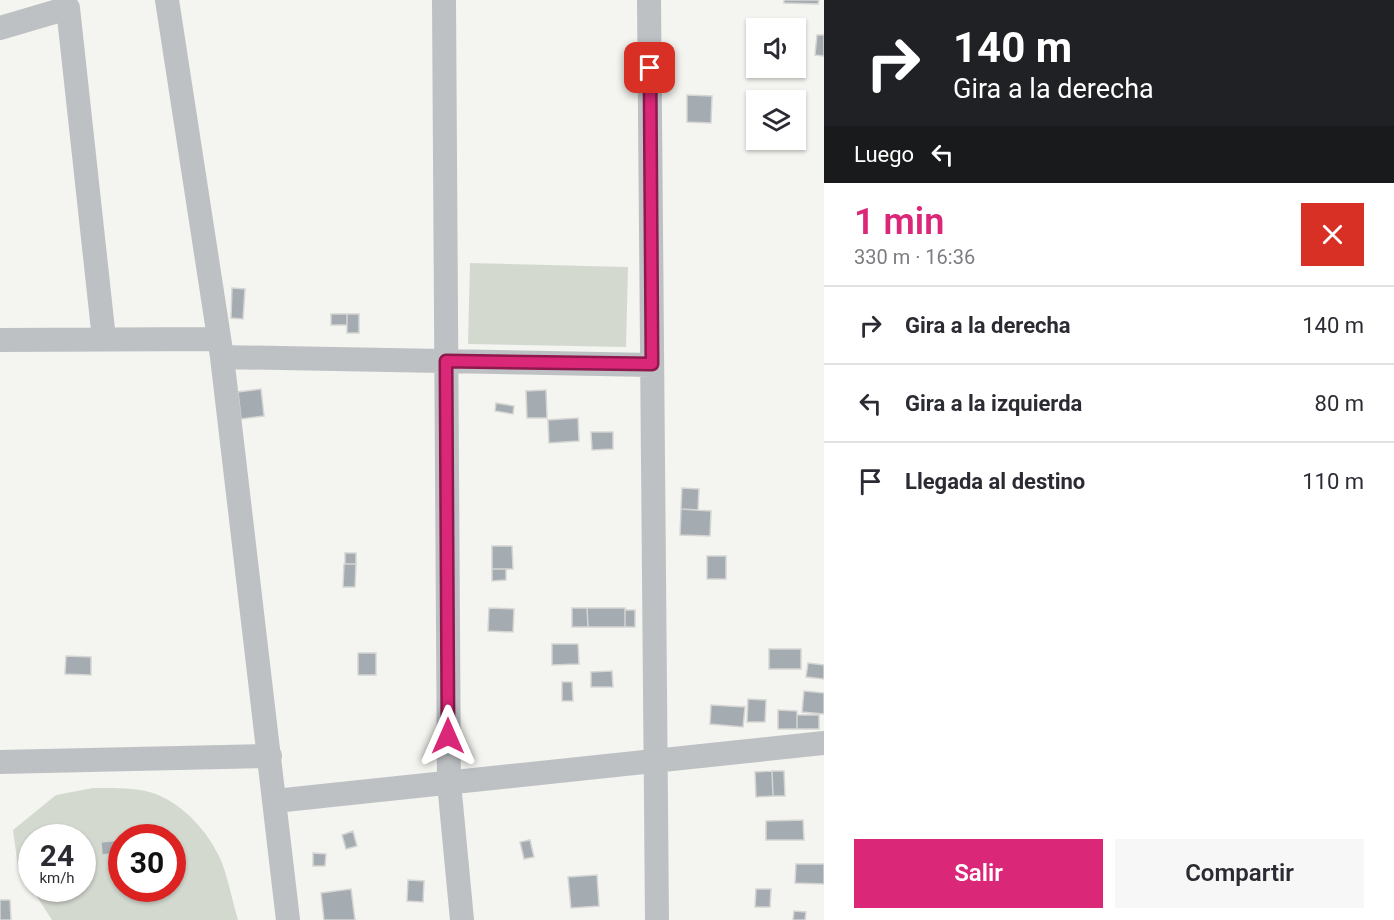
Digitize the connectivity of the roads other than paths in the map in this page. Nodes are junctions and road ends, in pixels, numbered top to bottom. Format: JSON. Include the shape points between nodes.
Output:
{"nodes":[{"id":1,"x":167,"y":0,"type":"edge"},
{"id":2,"x":444,"y":0,"type":"edge"},
{"id":3,"x":649,"y":0,"type":"edge"},
{"id":4,"x":0,"y":28,"type":"edge"},
{"id":5,"x":104,"y":339,"type":"junction"},
{"id":6,"x":0,"y":340,"type":"edge"},
{"id":7,"x":220,"y":348,"type":"junction"},
{"id":8,"x":446,"y":361,"type":"junction"},
{"id":9,"x":652,"y":364,"type":"junction"},
{"id":10,"x":824,"y":743,"type":"edge"},
{"id":11,"x":270,"y":756,"type":"junction"},
{"id":12,"x":655,"y":760,"type":"junction"},
{"id":13,"x":0,"y":762,"type":"edge"},
{"id":14,"x":449,"y":783,"type":"junction"},
{"id":15,"x":275,"y":801,"type":"junction"},
{"id":16,"x":288,"y":920,"type":"edge"},
{"id":17,"x":462,"y":920,"type":"edge"},
{"id":18,"x":657,"y":920,"type":"edge"}],
"edges":[{"from":1,"to":7,"type":"street"},
{"from":2,"to":8,"type":"street"},
{"from":3,"to":9,"type":"street"},
{"from":4,"to":5,"type":"street","via":[[68,8]]},
{"from":5,"to":6,"type":"street"},
{"from":5,"to":7,"type":"street"},
{"from":7,"to":8,"type":"street"},
{"from":7,"to":11,"type":"street"},
{"from":8,"to":9,"type":"street"},
{"from":8,"to":14,"type":"street"},
{"from":9,"to":12,"type":"street"},
{"from":10,"to":12,"type":"street"},
{"from":11,"to":13,"type":"street"},
{"from":11,"to":15,"type":"street"},
{"from":12,"to":14,"type":"street"},
{"from":12,"to":18,"type":"street"},
{"from":14,"to":15,"type":"street"},
{"from":14,"to":17,"type":"street"},
{"from":15,"to":16,"type":"street"}]}
